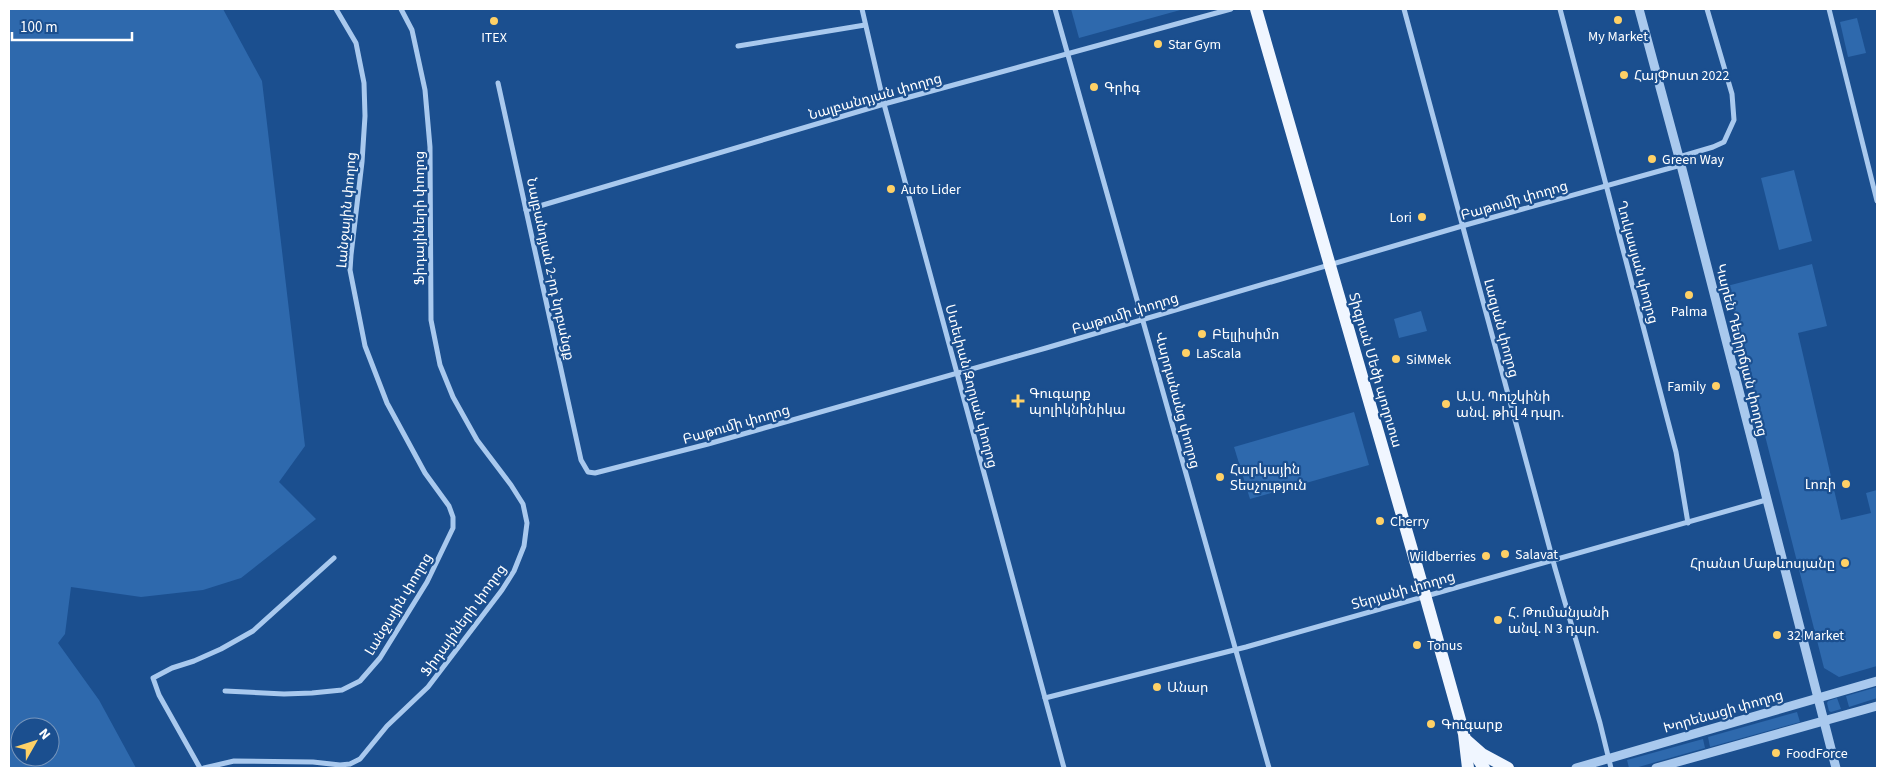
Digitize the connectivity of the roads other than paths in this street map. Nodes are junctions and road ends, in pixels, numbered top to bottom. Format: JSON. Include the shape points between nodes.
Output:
{"nodes":[{"id":1,"x":336,"y":9,"type":"edge"},
{"id":2,"x":401,"y":9,"type":"edge"},
{"id":3,"x":862,"y":9,"type":"edge"},
{"id":4,"x":1055,"y":9,"type":"edge"},
{"id":5,"x":1231,"y":9,"type":"edge"},
{"id":6,"x":1256,"y":9,"type":"edge"},
{"id":7,"x":1404,"y":9,"type":"edge"},
{"id":8,"x":1560,"y":9,"type":"edge"},
{"id":9,"x":1639,"y":9,"type":"edge"},
{"id":10,"x":1707,"y":9,"type":"edge"},
{"id":11,"x":1829,"y":9,"type":"edge"},
{"id":12,"x":865,"y":25,"type":"junction"},
{"id":13,"x":738,"y":46,"type":"dead end"},
{"id":14,"x":1068,"y":55,"type":"junction"},
{"id":15,"x":498,"y":82,"type":"dead end"},
{"id":16,"x":884,"y":104,"type":"junction"},
{"id":17,"x":1680,"y":161,"type":"junction"},
{"id":18,"x":1606,"y":185,"type":"junction"},
{"id":19,"x":1877,"y":202,"type":"edge"},
{"id":20,"x":526,"y":210,"type":"junction"},
{"id":21,"x":1462,"y":226,"type":"junction"},
{"id":22,"x":1330,"y":265,"type":"junction"},
{"id":23,"x":1144,"y":319,"type":"junction"},
{"id":24,"x":957,"y":373,"type":"junction"},
{"id":25,"x":581,"y":460,"type":"joint"},
{"id":26,"x":1766,"y":500,"type":"junction"},
{"id":27,"x":1688,"y":523,"type":"junction"},
{"id":28,"x":334,"y":558,"type":"dead end"},
{"id":29,"x":1553,"y":561,"type":"junction"},
{"id":30,"x":1425,"y":595,"type":"junction"},
{"id":31,"x":1235,"y":650,"type":"junction"},
{"id":32,"x":1877,"y":681,"type":"edge"},
{"id":33,"x":225,"y":691,"type":"dead end"},
{"id":34,"x":1045,"y":698,"type":"junction"},
{"id":35,"x":1818,"y":698,"type":"junction"},
{"id":36,"x":1877,"y":706,"type":"edge"},
{"id":37,"x":1824,"y":721,"type":"junction"},
{"id":38,"x":1465,"y":739,"type":"junction"},
{"id":39,"x":1608,"y":759,"type":"junction"},
{"id":40,"x":200,"y":768,"type":"edge"},
{"id":41,"x":204,"y":768,"type":"edge"},
{"id":42,"x":1064,"y":768,"type":"edge"},
{"id":43,"x":1269,"y":768,"type":"edge"},
{"id":44,"x":1468,"y":768,"type":"edge"},
{"id":45,"x":1484,"y":768,"type":"edge"},
{"id":46,"x":1508,"y":768,"type":"edge"},
{"id":47,"x":1576,"y":768,"type":"edge"},
{"id":48,"x":1611,"y":768,"type":"edge"},
{"id":49,"x":1656,"y":768,"type":"edge"},
{"id":50,"x":1836,"y":768,"type":"edge"}],
"edges":[{"from":1,"to":33,"type":"street","name":"Լանջային փողոց","via":[[356,43],[364,83],[362,162],[350,270],[365,346],[387,403],[425,473],[449,506],[453,528],[427,582],[380,658],[360,681],[342,690],[312,693]]},
{"from":2,"to":41,"type":"street","name":"Ֆիդայիների փողոց","via":[[412,30],[425,90],[430,147],[431,320],[440,365],[477,440],[523,504],[527,524],[524,546],[502,590],[428,688],[387,726],[360,759],[340,765],[234,761]]},
{"from":3,"to":12,"type":"street","name":"Ստեփան Զորյան փողոց"},
{"from":4,"to":14,"type":"street","name":"Վարդանանց փողոց"},
{"from":5,"to":14,"type":"street","name":"Նալբանդյան փողոց"},
{"from":6,"to":22,"type":"main road","name":"Տիգրան Մեծի պողոտա"},
{"from":7,"to":21,"type":"street","name":"Լազյան փողոց"},
{"from":8,"to":18,"type":"street","name":"Ղուկասյան փողոց"},
{"from":9,"to":17,"type":"street","name":"Կարեն Դեմիրճյան փողոց"},
{"from":10,"to":17,"type":"street","name":"Բաթումի փողոց","via":[[1732,94],[1734,120],[1724,142]]},
{"from":11,"to":19,"type":"street"},
{"from":12,"to":13,"type":"street"},
{"from":12,"to":16,"type":"street","name":"Ստեփան Զորյան փողոց"},
{"from":14,"to":16,"type":"street","name":"Նալբանդյան փողոց"},
{"from":14,"to":23,"type":"street","name":"Վարդանանց փողոց"},
{"from":15,"to":20,"type":"street","name":"Նալբանդյան 2-րդ նրբանցք"},
{"from":16,"to":20,"type":"street","name":"Նալբանդյան փողոց"},
{"from":16,"to":24,"type":"street","name":"Ստեփան Զորյան փողոց"},
{"from":17,"to":18,"type":"street","name":"Բաթումի փողոց"},
{"from":17,"to":26,"type":"street","name":"Կարեն Դեմիրճյան փողոց"},
{"from":18,"to":21,"type":"street","name":"Բաթումի փողոց"},
{"from":18,"to":27,"type":"street","name":"Ղուկասյան փողոց","via":[[1676,452]]},
{"from":20,"to":25,"type":"street","name":"Նալբանդյան 2-րդ նրբանցք"},
{"from":21,"to":22,"type":"street","name":"Բաթումի փողոց"},
{"from":21,"to":29,"type":"street","name":"Լազյան փողոց"},
{"from":22,"to":23,"type":"street","name":"Բաթումի փողոց"},
{"from":22,"to":30,"type":"main road","name":"Տիգրան Մեծի պողոտա"},
{"from":23,"to":24,"type":"street","name":"Բաթումի փողոց"},
{"from":23,"to":31,"type":"street","name":"Վարդանանց փողոց"},
{"from":24,"to":25,"type":"street","name":"Բաթումի փողոց","via":[[595,473],[588,472]]},
{"from":24,"to":34,"type":"street","name":"Ստեփան Զորյան փողոց"},
{"from":26,"to":27,"type":"street","name":"Տերյանի փողոց"},
{"from":26,"to":35,"type":"street","name":"Կարեն Դեմիրճյան փողոց"},
{"from":27,"to":29,"type":"street","name":"Տերյանի փողոց"},
{"from":28,"to":40,"type":"street","via":[[253,631],[221,649],[153,678],[159,695]]},
{"from":29,"to":30,"type":"street","name":"Տերյանի փողոց"},
{"from":29,"to":39,"type":"street","name":"Լազյան փողոց"},
{"from":30,"to":31,"type":"street","name":"Տերյանի փողոց"},
{"from":30,"to":38,"type":"main road","name":"Տիգրան Մեծի պողոտա"},
{"from":31,"to":34,"type":"street","name":"Տերյանի փողոց"},
{"from":31,"to":43,"type":"street","name":"Վարդանանց փողոց"},
{"from":32,"to":35,"type":"street","name":"Խորենացի փողոց"},
{"from":34,"to":42,"type":"street","name":"Ստեփան Զորյան փողոց"},
{"from":35,"to":37,"type":"street","name":"Կարեն Դեմիրճյան փողոց"},
{"from":35,"to":39,"type":"street","name":"Խորենացի փողոց"},
{"from":36,"to":37,"type":"street"},
{"from":37,"to":49,"type":"street"},
{"from":37,"to":50,"type":"street","name":"Կարեն Դեմիրճյան փողոց"},
{"from":38,"to":44,"type":"main road","name":"Տիգրան Մեծի պողոտա"},
{"from":38,"to":45,"type":"main road","name":"Տիգրան Մեծի պողոտա"},
{"from":38,"to":46,"type":"main road","via":[[1482,754]]},
{"from":39,"to":47,"type":"street","name":"Խորենացի փողոց"},
{"from":39,"to":48,"type":"street","name":"Լազյան փողոց"}]}
